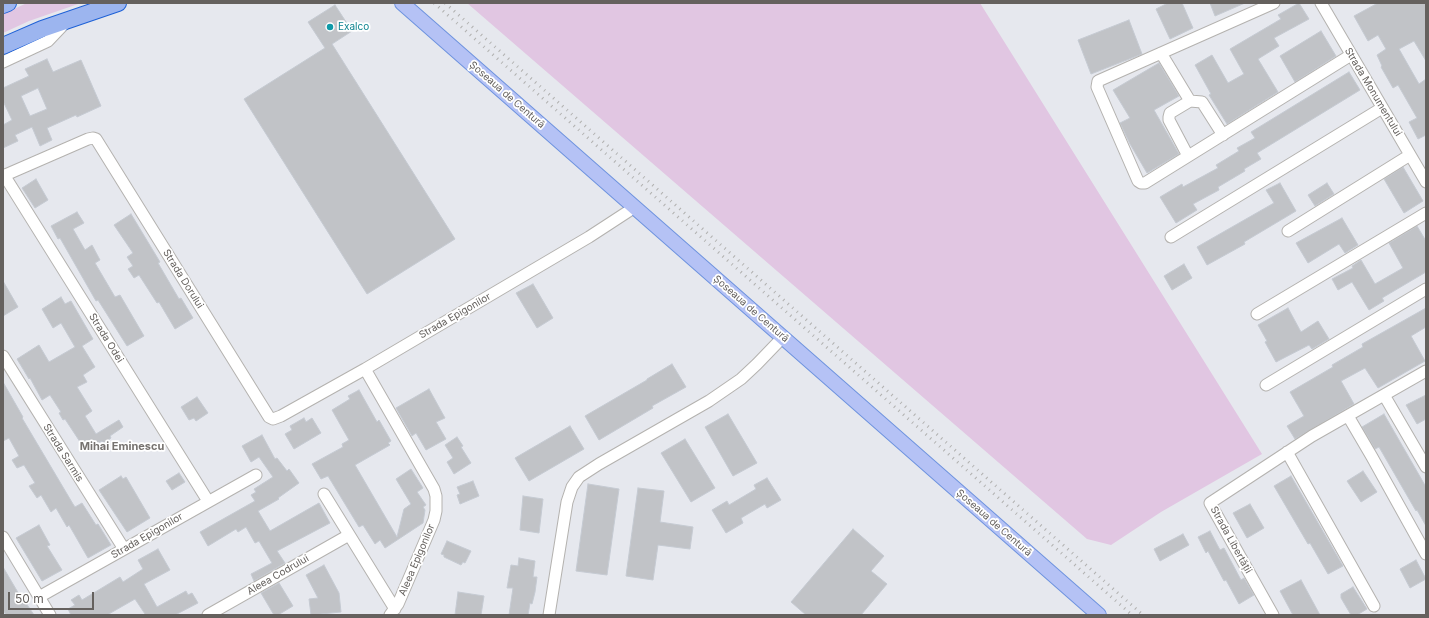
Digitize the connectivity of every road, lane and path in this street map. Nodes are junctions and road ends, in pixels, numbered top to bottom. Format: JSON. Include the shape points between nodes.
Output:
{"nodes":[{"id":1,"x":8,"y":3,"type":"edge"},
{"id":2,"x":118,"y":3,"type":"edge"},
{"id":3,"x":402,"y":3,"type":"edge"},
{"id":4,"x":1274,"y":3,"type":"edge"},
{"id":5,"x":1320,"y":3,"type":"edge"},
{"id":6,"x":3,"y":5,"type":"edge"},
{"id":7,"x":70,"y":19,"type":"junction"},
{"id":8,"x":3,"y":46,"type":"edge"},
{"id":9,"x":1161,"y":53,"type":"junction"},
{"id":10,"x":1351,"y":55,"type":"junction"},
{"id":11,"x":3,"y":62,"type":"edge"},
{"id":12,"x":1190,"y":101,"type":"junction"},
{"id":13,"x":1382,"y":108,"type":"junction"},
{"id":14,"x":1223,"y":134,"type":"junction"},
{"id":15,"x":1410,"y":155,"type":"junction"},
{"id":16,"x":1188,"y":156,"type":"junction"},
{"id":17,"x":4,"y":176,"type":"edge"},
{"id":18,"x":1426,"y":182,"type":"edge"},
{"id":19,"x":635,"y":207,"type":"junction"},
{"id":20,"x":1426,"y":213,"type":"edge"},
{"id":21,"x":1288,"y":231,"type":"dead end"},
{"id":22,"x":1171,"y":237,"type":"dead end"},
{"id":23,"x":1426,"y":289,"type":"edge"},
{"id":24,"x":1257,"y":314,"type":"dead end"},
{"id":25,"x":783,"y":337,"type":"junction"},
{"id":26,"x":3,"y":356,"type":"edge"},
{"id":27,"x":365,"y":369,"type":"junction"},
{"id":28,"x":1426,"y":370,"type":"edge"},
{"id":29,"x":1266,"y":385,"type":"dead end"},
{"id":30,"x":1384,"y":395,"type":"junction"},
{"id":31,"x":1348,"y":416,"type":"junction"},
{"id":32,"x":273,"y":419,"type":"joint"},
{"id":33,"x":1286,"y":452,"type":"junction"},
{"id":34,"x":1426,"y":467,"type":"edge"},
{"id":35,"x":256,"y":475,"type":"dead end"},
{"id":36,"x":324,"y":494,"type":"dead end"},
{"id":37,"x":208,"y":501,"type":"junction"},
{"id":38,"x":349,"y":535,"type":"junction"},
{"id":39,"x":3,"y":537,"type":"edge"},
{"id":40,"x":124,"y":549,"type":"junction"},
{"id":41,"x":1426,"y":554,"type":"edge"},
{"id":42,"x":39,"y":597,"type":"junction"},
{"id":43,"x":1374,"y":606,"type":"dead end"},
{"id":44,"x":393,"y":612,"type":"edge"},
{"id":45,"x":50,"y":615,"type":"edge"},
{"id":46,"x":208,"y":615,"type":"edge"},
{"id":47,"x":549,"y":615,"type":"edge"},
{"id":48,"x":1099,"y":615,"type":"edge"},
{"id":49,"x":1273,"y":615,"type":"edge"}],
"edges":[{"from":1,"to":6,"type":"highway"},
{"from":2,"to":7,"type":"highway"},
{"from":3,"to":19,"type":"main road","name":"Șoseaua de Centură"},
{"from":4,"to":9,"type":"street"},
{"from":5,"to":10,"type":"street","name":"Strada Monumentului"},
{"from":7,"to":8,"type":"highway"},
{"from":7,"to":11,"type":"street","via":[[48,41]]},
{"from":9,"to":12,"type":"street"},
{"from":9,"to":16,"type":"street","via":[[1098,81],[1097,87],[1138,181],[1145,183]]},
{"from":10,"to":13,"type":"street","name":"Strada Monumentului"},
{"from":10,"to":14,"type":"street"},
{"from":12,"to":14,"type":"street","via":[[1202,102]]},
{"from":12,"to":16,"type":"street","via":[[1170,112],[1170,120]]},
{"from":13,"to":15,"type":"street","name":"Strada Monumentului"},
{"from":13,"to":22,"type":"street"},
{"from":14,"to":16,"type":"street"},
{"from":15,"to":18,"type":"street","name":"Strada Monumentului"},
{"from":15,"to":21,"type":"street"},
{"from":17,"to":32,"type":"street","name":"Strada Dorului","via":[[88,138],[94,138],[269,417]]},
{"from":17,"to":37,"type":"street","name":"Strada Odei"},
{"from":19,"to":25,"type":"main road","name":"Șoseaua de Centură"},
{"from":19,"to":27,"type":"street","name":"Strada Epigonilor","via":[[589,237]]},
{"from":20,"to":24,"type":"street"},
{"from":23,"to":29,"type":"street"},
{"from":25,"to":47,"type":"street","via":[[741,380],[579,477],[567,502]]},
{"from":25,"to":48,"type":"main road","name":"Șoseaua de Centură"},
{"from":26,"to":40,"type":"street","name":"Strada Sarmis"},
{"from":27,"to":32,"type":"street","name":"Strada Epigonilor"},
{"from":27,"to":44,"type":"street","name":"Aleea Epigonilor","via":[[436,496],[434,520]]},
{"from":28,"to":30,"type":"street","name":"Strada Libertății"},
{"from":30,"to":31,"type":"street","name":"Strada Libertății"},
{"from":30,"to":34,"type":"street"},
{"from":31,"to":33,"type":"street","name":"Strada Libertății"},
{"from":31,"to":41,"type":"street"},
{"from":33,"to":43,"type":"street"},
{"from":33,"to":49,"type":"street","name":"Strada Libertății","via":[[1210,502]]},
{"from":35,"to":37,"type":"street","name":"Strada Epigonilor"},
{"from":36,"to":38,"type":"street","name":"Aleea Epigonilor"},
{"from":37,"to":40,"type":"street","name":"Strada Epigonilor"},
{"from":38,"to":44,"type":"street","name":"Aleea Epigonilor"},
{"from":38,"to":46,"type":"street","name":"Aleea Codrului"},
{"from":39,"to":42,"type":"street"},
{"from":40,"to":42,"type":"street","name":"Strada Epigonilor"},
{"from":42,"to":45,"type":"street"}]}
